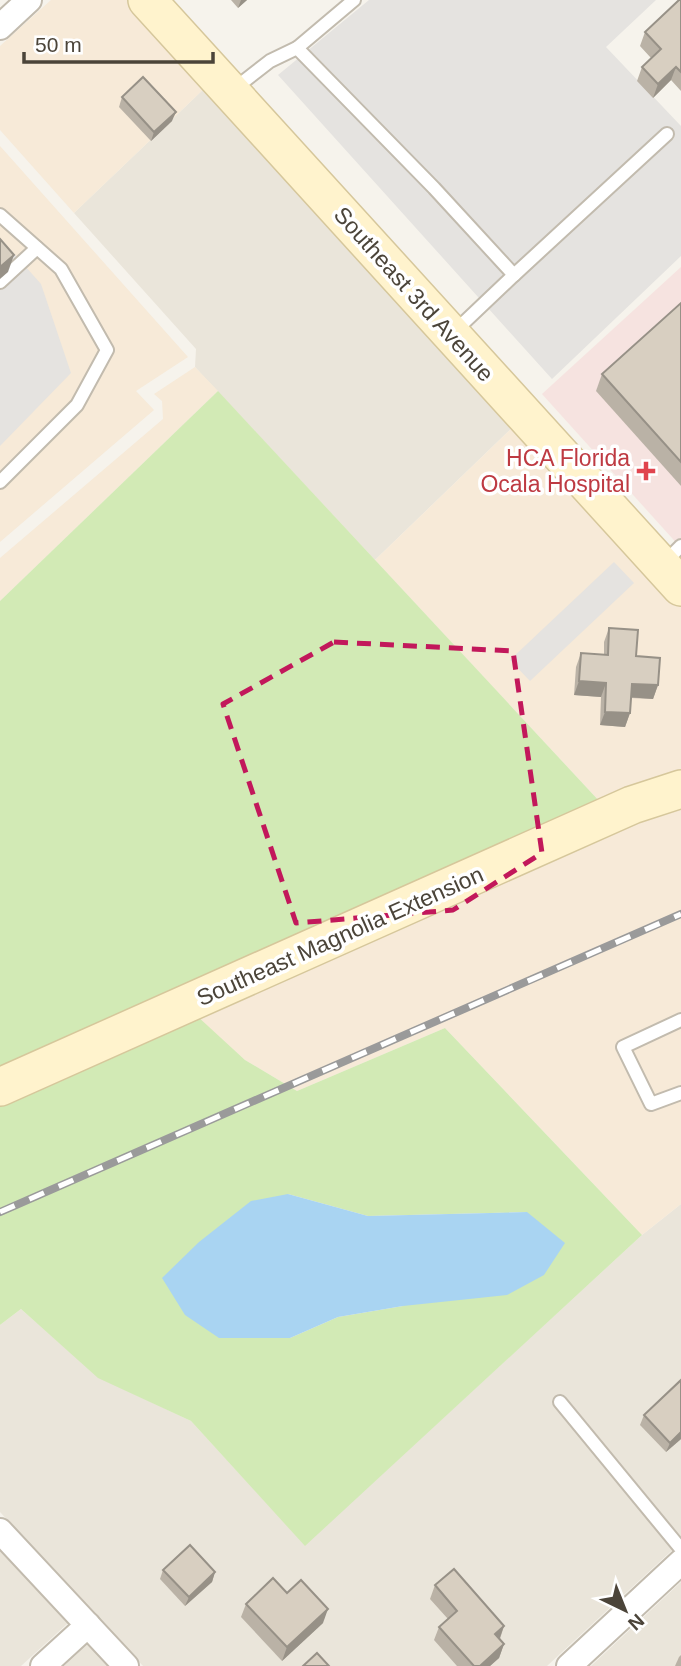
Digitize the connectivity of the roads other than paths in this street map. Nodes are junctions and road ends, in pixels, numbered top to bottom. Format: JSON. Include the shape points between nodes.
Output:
{"nodes":[{"id":1,"x":29,"y":0,"type":"edge"},
{"id":2,"x":147,"y":0,"type":"edge"},
{"id":3,"x":354,"y":0,"type":"edge"},
{"id":4,"x":0,"y":26,"type":"edge"},
{"id":5,"x":297,"y":48,"type":"junction"},
{"id":6,"x":231,"y":92,"type":"junction"},
{"id":7,"x":667,"y":134,"type":"dead end"},
{"id":8,"x":0,"y":215,"type":"edge"},
{"id":9,"x":37,"y":248,"type":"junction"},
{"id":10,"x":514,"y":275,"type":"junction"},
{"id":11,"x":0,"y":282,"type":"edge"},
{"id":12,"x":451,"y":334,"type":"junction"},
{"id":13,"x":0,"y":482,"type":"edge"},
{"id":14,"x":674,"y":566,"type":"edge"},
{"id":15,"x":681,"y":789,"type":"edge"},
{"id":16,"x":681,"y":1020,"type":"edge"},
{"id":17,"x":0,"y":1087,"type":"edge"},
{"id":18,"x":681,"y":1093,"type":"edge"},
{"id":19,"x":560,"y":1402,"type":"dead end"},
{"id":20,"x":0,"y":1531,"type":"edge"},
{"id":21,"x":681,"y":1549,"type":"edge"},
{"id":22,"x":681,"y":1562,"type":"edge"},
{"id":23,"x":88,"y":1625,"type":"junction"},
{"id":24,"x":43,"y":1666,"type":"edge"},
{"id":25,"x":126,"y":1666,"type":"edge"},
{"id":26,"x":569,"y":1666,"type":"edge"}],
"edges":[{"from":1,"to":4,"type":"street"},
{"from":2,"to":6,"type":"street","name":"Southeast 3rd Avenue"},
{"from":3,"to":5,"type":"lane"},
{"from":5,"to":6,"type":"lane","via":[[270,61]]},
{"from":5,"to":10,"type":"lane"},
{"from":6,"to":12,"type":"street","name":"Southeast 3rd Avenue"},
{"from":7,"to":10,"type":"lane"},
{"from":8,"to":9,"type":"lane"},
{"from":9,"to":11,"type":"lane"},
{"from":9,"to":13,"type":"lane","via":[[61,269],[107,350],[77,405]]},
{"from":10,"to":12,"type":"lane"},
{"from":12,"to":14,"type":"street","name":"Southeast 3rd Avenue"},
{"from":15,"to":17,"type":"street","name":"Southeast Magnolia Extension","via":[[632,805]]},
{"from":16,"to":18,"type":"lane","via":[[623,1047],[651,1104]]},
{"from":19,"to":21,"type":"lane"},
{"from":20,"to":23,"type":"street"},
{"from":22,"to":26,"type":"street"},
{"from":23,"to":24,"type":"street"},
{"from":23,"to":25,"type":"street"}]}
